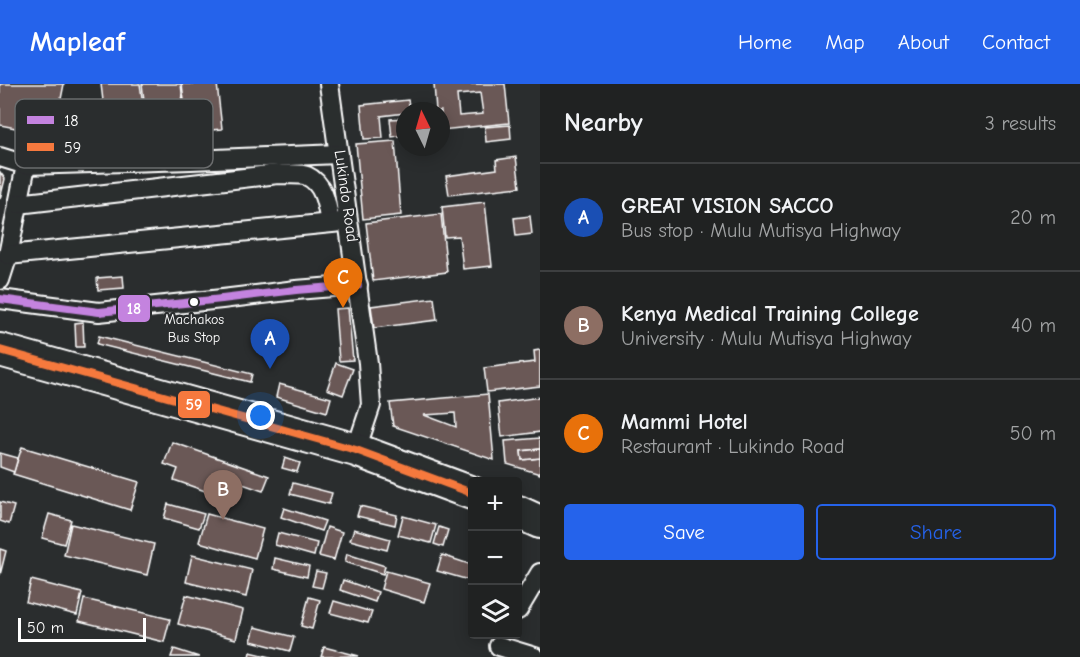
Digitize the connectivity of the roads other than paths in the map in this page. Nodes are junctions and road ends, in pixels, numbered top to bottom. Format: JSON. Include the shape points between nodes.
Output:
{"nodes":[{"id":1,"x":330,"y":84,"type":"edge"},
{"id":2,"x":339,"y":154,"type":"junction"},
{"id":3,"x":0,"y":157,"type":"edge"},
{"id":4,"x":213,"y":159,"type":"edge"},
{"id":5,"x":15,"y":162,"type":"edge"},
{"id":6,"x":25,"y":168,"type":"edge"},
{"id":7,"x":18,"y":204,"type":"junction"},
{"id":8,"x":350,"y":222,"type":"junction"},
{"id":9,"x":330,"y":223,"type":"junction"},
{"id":10,"x":8,"y":255,"type":"junction"},
{"id":11,"x":0,"y":280,"type":"edge"},
{"id":12,"x":358,"y":285,"type":"junction"},
{"id":13,"x":0,"y":299,"type":"edge"},
{"id":14,"x":0,"y":350,"type":"edge"},
{"id":15,"x":356,"y":450,"type":"junction"},
{"id":16,"x":468,"y":492,"type":"edge"},
{"id":17,"x":522,"y":514,"type":"edge"},
{"id":18,"x":540,"y":522,"type":"edge"},
{"id":19,"x":540,"y":573,"type":"edge"},
{"id":20,"x":522,"y":603,"type":"edge"},
{"id":21,"x":500,"y":646,"type":"edge"},
{"id":22,"x":535,"y":657,"type":"edge"}],
"edges":[{"from":1,"to":2,"type":"street","name":"Lukindo Road"},
{"from":2,"to":4,"type":"street"},
{"from":2,"to":8,"type":"street","name":"Lukindo Road"},
{"from":3,"to":5,"type":"street"},
{"from":6,"to":7,"type":"street"},
{"from":7,"to":9,"type":"street","via":[[278,174],[306,175],[318,184]]},
{"from":7,"to":10,"type":"street"},
{"from":8,"to":9,"type":"street"},
{"from":8,"to":12,"type":"street","name":"Lukindo Road"},
{"from":9,"to":10,"type":"street"},
{"from":10,"to":11,"type":"street"},
{"from":12,"to":13,"type":"street","via":[[99,312]]},
{"from":12,"to":15,"type":"street","name":"Lukindo Road","via":[[370,405]]},
{"from":14,"to":15,"type":"highway"},
{"from":15,"to":16,"type":"highway"},
{"from":17,"to":18,"type":"highway"},
{"from":19,"to":20,"type":"street"},
{"from":21,"to":22,"type":"street"}]}
